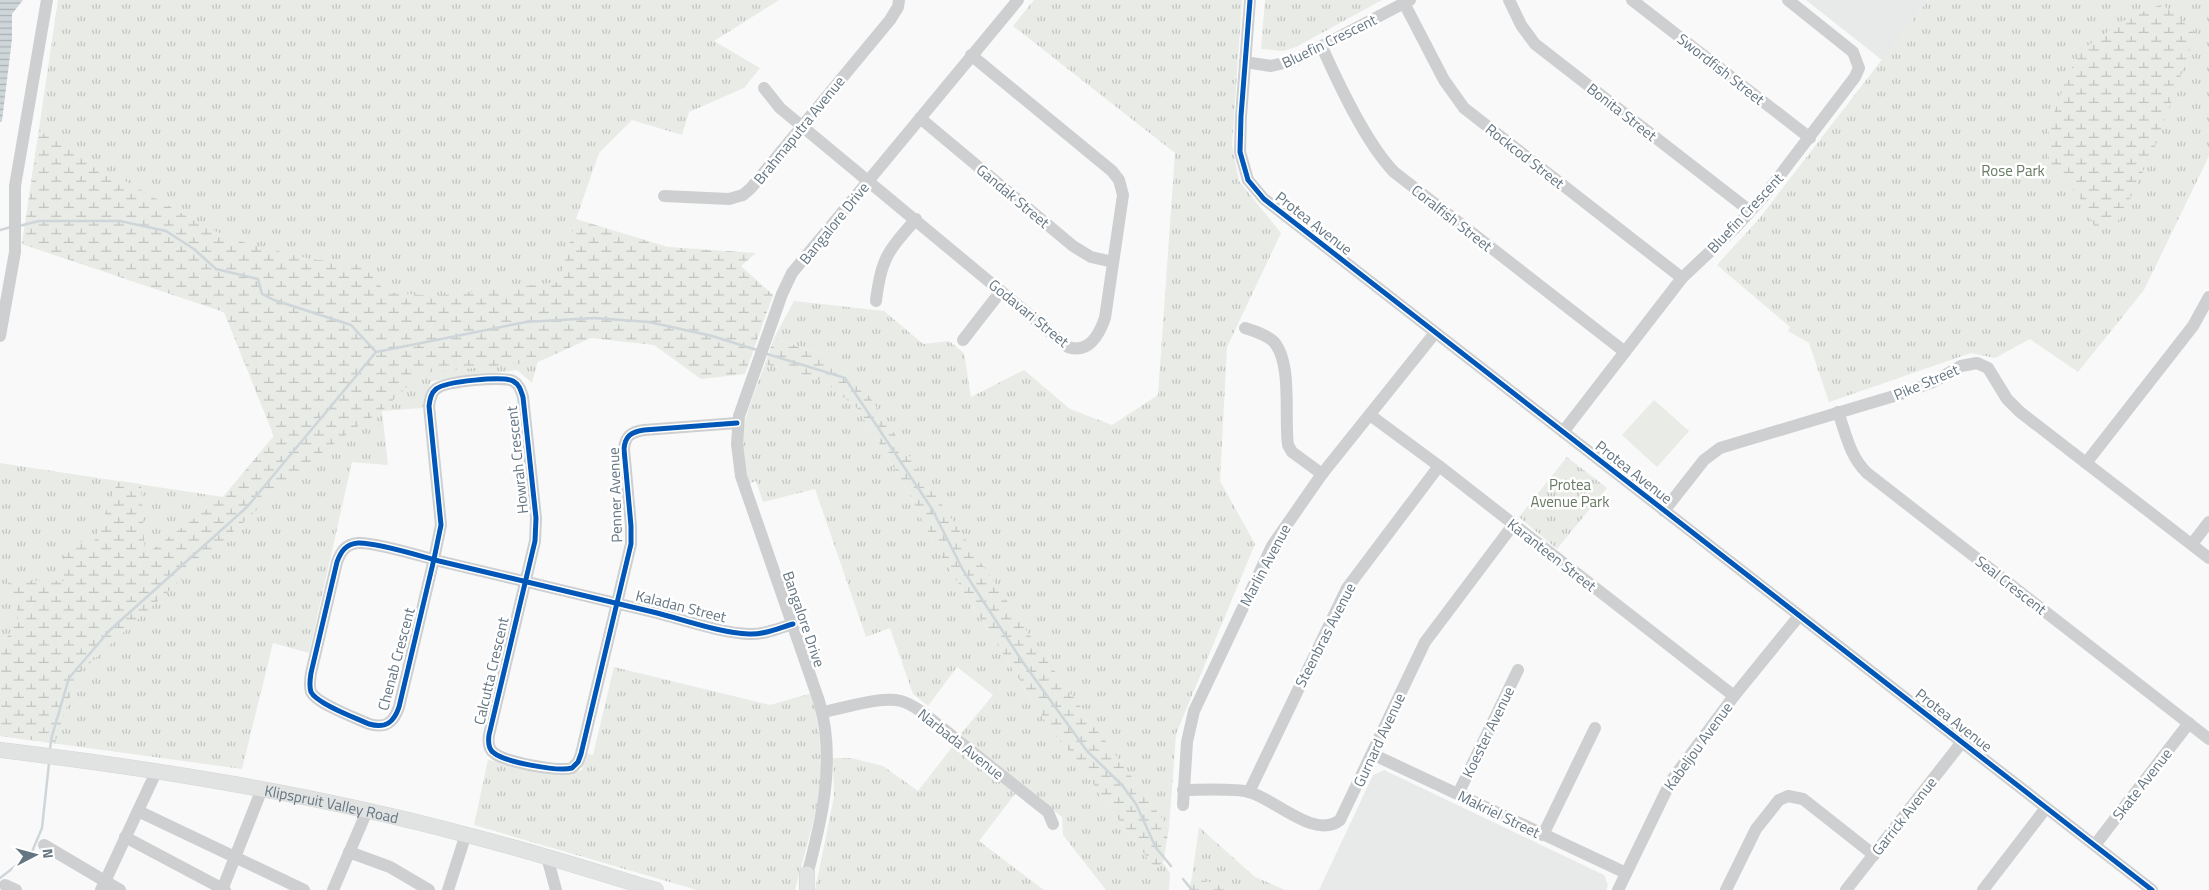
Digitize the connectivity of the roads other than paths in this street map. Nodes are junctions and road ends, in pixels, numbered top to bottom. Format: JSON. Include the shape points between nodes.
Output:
{"nodes":[{"id":1,"x":47,"y":0,"type":"edge"},
{"id":2,"x":899,"y":0,"type":"edge"},
{"id":3,"x":1018,"y":0,"type":"edge"},
{"id":4,"x":1250,"y":0,"type":"edge"},
{"id":5,"x":1509,"y":0,"type":"edge"},
{"id":6,"x":1632,"y":0,"type":"edge"},
{"id":7,"x":1788,"y":0,"type":"edge"},
{"id":8,"x":1407,"y":2,"type":"edge"},
{"id":9,"x":1322,"y":47,"type":"junction"},
{"id":10,"x":972,"y":55,"type":"junction"},
{"id":11,"x":1245,"y":62,"type":"junction"},
{"id":12,"x":764,"y":88,"type":"dead end"},
{"id":13,"x":920,"y":118,"type":"junction"},
{"id":14,"x":802,"y":126,"type":"junction"},
{"id":15,"x":1810,"y":138,"type":"junction"},
{"id":16,"x":868,"y":180,"type":"junction"},
{"id":17,"x":664,"y":196,"type":"dead end"},
{"id":18,"x":1750,"y":212,"type":"junction"},
{"id":19,"x":916,"y":219,"type":"junction"},
{"id":20,"x":1113,"y":262,"type":"junction"},
{"id":21,"x":1682,"y":278,"type":"junction"},
{"id":22,"x":1001,"y":291,"type":"junction"},
{"id":23,"x":2209,"y":297,"type":"edge"},
{"id":24,"x":876,"y":301,"type":"dead end"},
{"id":25,"x":1245,"y":328,"type":"dead end"},
{"id":26,"x":1435,"y":333,"type":"junction"},
{"id":27,"x":0,"y":336,"type":"edge"},
{"id":28,"x":963,"y":340,"type":"dead end"},
{"id":29,"x":1625,"y":352,"type":"junction"},
{"id":30,"x":1838,"y":412,"type":"junction"},
{"id":31,"x":1370,"y":415,"type":"junction"},
{"id":32,"x":737,"y":423,"type":"junction"},
{"id":33,"x":1563,"y":432,"type":"junction"},
{"id":34,"x":2086,"y":462,"type":"junction"},
{"id":35,"x":1439,"y":466,"type":"junction"},
{"id":36,"x":1322,"y":474,"type":"junction"},
{"id":37,"x":1664,"y":511,"type":"junction"},
{"id":38,"x":2209,"y":522,"type":"edge"},
{"id":39,"x":1512,"y":525,"type":"junction"},
{"id":40,"x":2192,"y":544,"type":"junction"},
{"id":41,"x":2209,"y":558,"type":"edge"},
{"id":42,"x":434,"y":559,"type":"junction"},
{"id":43,"x":337,"y":562,"type":"joint"},
{"id":44,"x":525,"y":581,"type":"junction"},
{"id":45,"x":617,"y":603,"type":"junction"},
{"id":46,"x":1800,"y":616,"type":"junction"},
{"id":47,"x":793,"y":624,"type":"junction"},
{"id":48,"x":1518,"y":670,"type":"dead end"},
{"id":49,"x":1734,"y":696,"type":"junction"},
{"id":50,"x":822,"y":712,"type":"junction"},
{"id":51,"x":2189,"y":723,"type":"junction"},
{"id":52,"x":1595,"y":728,"type":"dead end"},
{"id":53,"x":2209,"y":739,"type":"edge"},
{"id":54,"x":1962,"y":742,"type":"junction"},
{"id":55,"x":0,"y":750,"type":"edge"},
{"id":56,"x":1372,"y":754,"type":"junction"},
{"id":57,"x":157,"y":770,"type":"junction"},
{"id":58,"x":262,"y":790,"type":"junction"},
{"id":59,"x":1183,"y":790,"type":"junction"},
{"id":60,"x":1249,"y":792,"type":"junction"},
{"id":61,"x":1458,"y":794,"type":"junction"},
{"id":62,"x":1182,"y":806,"type":"dead end"},
{"id":63,"x":2046,"y":808,"type":"junction"},
{"id":64,"x":138,"y":811,"type":"junction"},
{"id":65,"x":367,"y":811,"type":"junction"},
{"id":66,"x":1053,"y":824,"type":"dead end"},
{"id":67,"x":466,"y":834,"type":"junction"},
{"id":68,"x":1543,"y":835,"type":"junction"},
{"id":69,"x":125,"y":837,"type":"junction"},
{"id":70,"x":44,"y":845,"type":"dead end"},
{"id":71,"x":2095,"y":845,"type":"junction"},
{"id":72,"x":349,"y":852,"type":"junction"},
{"id":73,"x":1874,"y":855,"type":"junction"},
{"id":74,"x":236,"y":856,"type":"junction"},
{"id":75,"x":547,"y":857,"type":"junction"},
{"id":76,"x":1626,"y":873,"type":"junction"},
{"id":77,"x":807,"y":874,"type":"junction"},
{"id":78,"x":103,"y":886,"type":"edge"},
{"id":79,"x":120,"y":890,"type":"edge"},
{"id":80,"x":223,"y":890,"type":"edge"},
{"id":81,"x":304,"y":890,"type":"edge"},
{"id":82,"x":333,"y":890,"type":"edge"},
{"id":83,"x":429,"y":890,"type":"edge"},
{"id":84,"x":448,"y":890,"type":"edge"},
{"id":85,"x":556,"y":890,"type":"edge"},
{"id":86,"x":656,"y":890,"type":"edge"},
{"id":87,"x":803,"y":890,"type":"edge"},
{"id":88,"x":807,"y":890,"type":"edge"},
{"id":89,"x":1618,"y":890,"type":"edge"},
{"id":90,"x":1726,"y":890,"type":"edge"},
{"id":91,"x":1846,"y":890,"type":"edge"},
{"id":92,"x":1983,"y":890,"type":"edge"},
{"id":93,"x":2152,"y":890,"type":"edge"}],
"edges":[{"from":1,"to":27,"type":"street","via":[[15,186],[15,252]]},
{"from":2,"to":14,"type":"street","name":"Brahmaputra Avenue","via":[[890,20]]},
{"from":3,"to":10,"type":"street","name":"Bangalore Drive"},
{"from":4,"to":11,"type":"street","name":"Protea Avenue"},
{"from":5,"to":18,"type":"street","name":"Bonita Street","via":[[1535,44]]},
{"from":6,"to":15,"type":"street","name":"Swordfish Street"},
{"from":7,"to":15,"type":"street","name":"Bluefin Crescent","via":[[1850,48],[1858,62],[1855,77]]},
{"from":8,"to":9,"type":"street","name":"Bluefin Crescent"},
{"from":8,"to":21,"type":"street","name":"Rockcod Street","via":[[1444,80],[1464,108]]},
{"from":9,"to":11,"type":"street","name":"Bluefin Crescent","via":[[1276,66]]},
{"from":9,"to":29,"type":"street","name":"Coralfish Street","via":[[1364,129],[1379,155],[1394,172]]},
{"from":10,"to":13,"type":"street","name":"Bangalore Drive"},
{"from":10,"to":20,"type":"street","name":"Godavari Street","via":[[1119,180],[1123,195]]},
{"from":11,"to":26,"type":"street","name":"Protea Avenue","via":[[1240,143],[1243,165],[1252,185],[1275,209]]},
{"from":12,"to":14,"type":"street","name":"Godavari Street","via":[[774,103]]},
{"from":13,"to":16,"type":"street","name":"Bangalore Drive"},
{"from":13,"to":20,"type":"street","name":"Gandak Street","via":[[1074,246],[1091,257]]},
{"from":14,"to":16,"type":"street","name":"Godavari Street"},
{"from":14,"to":17,"type":"street","name":"Brahmaputra Avenue","via":[[743,195],[729,199]]},
{"from":15,"to":18,"type":"street","name":"Bluefin Crescent"},
{"from":16,"to":19,"type":"street","name":"Godavari Street"},
{"from":16,"to":32,"type":"street","name":"Bangalore Drive","via":[[786,283]]},
{"from":18,"to":21,"type":"street","name":"Bluefin Crescent"},
{"from":19,"to":22,"type":"street","name":"Godavari Street"},
{"from":19,"to":24,"type":"street","via":[[884,261]]},
{"from":20,"to":22,"type":"street","name":"Godavari Street","via":[[1102,327],[1093,341],[1081,349],[1068,347]]},
{"from":21,"to":29,"type":"street","name":"Bluefin Crescent"},
{"from":22,"to":28,"type":"street"},
{"from":23,"to":34,"type":"street","via":[[2193,326]]},
{"from":25,"to":36,"type":"street","via":[[1268,338],[1277,347],[1285,374],[1288,445],[1292,452]]},
{"from":26,"to":31,"type":"street","name":"Marlin Avenue"},
{"from":26,"to":33,"type":"street","name":"Protea Avenue"},
{"from":29,"to":33,"type":"street","name":"Bluefin Crescent"},
{"from":30,"to":34,"type":"street","name":"Pike Street","via":[[1904,393],[1962,366],[1977,363],[1988,368],[2007,399],[2020,412]]},
{"from":30,"to":37,"type":"street","name":"Pike Street","via":[[1713,452]]},
{"from":30,"to":51,"type":"street","name":"Seal Crescent","via":[[1852,452],[1867,473]]},
{"from":31,"to":35,"type":"street","name":"Karanteen Street"},
{"from":31,"to":36,"type":"street","name":"Marlin Avenue"},
{"from":32,"to":45,"type":"street","name":"Penner Avenue","via":[[644,430],[632,433],[626,439],[624,449],[632,535]]},
{"from":32,"to":47,"type":"street","name":"Bangalore Drive","via":[[740,476]]},
{"from":33,"to":37,"type":"street","name":"Protea Avenue"},
{"from":34,"to":40,"type":"street","name":"Pike Street"},
{"from":35,"to":39,"type":"street","name":"Karanteen Street"},
{"from":35,"to":60,"type":"street","name":"Steenbras Avenue","via":[[1347,588]]},
{"from":36,"to":59,"type":"street","name":"Marlin Avenue","via":[[1272,546],[1202,691],[1188,732]]},
{"from":37,"to":46,"type":"street","name":"Protea Avenue"},
{"from":38,"to":40,"type":"street"},
{"from":39,"to":49,"type":"street","name":"Karanteen Street"},
{"from":39,"to":56,"type":"street","name":"Gurnard Avenue","via":[[1428,637]]},
{"from":40,"to":41,"type":"street","name":"Pike Street"},
{"from":42,"to":43,"type":"street","name":"Kaladan Street","via":[[357,543],[344,549]]},
{"from":42,"to":43,"type":"street","name":"Chenab Crescent","via":[[399,707],[393,721],[382,726],[369,724],[323,702],[310,689]]},
{"from":42,"to":44,"type":"street","name":"Kaladan Street"},
{"from":42,"to":44,"type":"street","name":"Howrah Crescent","via":[[441,524],[430,398],[436,389],[446,384],[509,379],[518,385],[523,397],[536,518],[535,541]]},
{"from":44,"to":45,"type":"street","name":"Kaladan Street"},
{"from":44,"to":45,"type":"street","name":"Calcutta Crescent","via":[[489,735],[493,753],[510,760],[567,770],[578,762]]},
{"from":45,"to":47,"type":"street","name":"Kaladan Street","via":[[744,634],[765,633]]},
{"from":46,"to":49,"type":"street","name":"Kabeljou Avenue"},
{"from":46,"to":54,"type":"street","name":"Protea Avenue"},
{"from":47,"to":50,"type":"street","name":"Bangalore Drive"},
{"from":48,"to":61,"type":"street","name":"Koester Avenue"},
{"from":49,"to":76,"type":"street","name":"Kabeljou Avenue","via":[[1666,789]]},
{"from":50,"to":66,"type":"street","name":"Narbada Avenue","via":[[880,701],[909,704],[1048,812]]},
{"from":50,"to":77,"type":"street","name":"Bangalore Drive","via":[[827,778]]},
{"from":51,"to":53,"type":"street","name":"Seal Crescent"},
{"from":51,"to":71,"type":"street","name":"Skate Avenue"},
{"from":52,"to":68,"type":"street"},
{"from":54,"to":63,"type":"street","name":"Protea Avenue"},
{"from":54,"to":73,"type":"street","name":"Garrick Avenue"},
{"from":55,"to":57,"type":"main road","name":"Klipspruit Valley Road"},
{"from":56,"to":60,"type":"street","name":"Gurnard Avenue","via":[[1340,820],[1329,826],[1314,825]]},
{"from":56,"to":61,"type":"street","name":"Makriel Street"},
{"from":57,"to":58,"type":"main road","name":"Klipspruit Valley Road"},
{"from":57,"to":64,"type":"street"},
{"from":58,"to":65,"type":"main road","name":"Klipspruit Valley Road"},
{"from":58,"to":74,"type":"street"},
{"from":59,"to":60,"type":"street","name":"Gurnard Avenue"},
{"from":59,"to":62,"type":"street","name":"Marlin Avenue"},
{"from":61,"to":68,"type":"street","name":"Makriel Street"},
{"from":63,"to":71,"type":"street","name":"Protea Avenue"},
{"from":63,"to":92,"type":"street"},
{"from":64,"to":69,"type":"street"},
{"from":64,"to":74,"type":"street"},
{"from":65,"to":67,"type":"main road","name":"Klipspruit Valley Road"},
{"from":65,"to":72,"type":"street"},
{"from":67,"to":75,"type":"main road","name":"Klipspruit Valley Road"},
{"from":67,"to":84,"type":"street"},
{"from":68,"to":76,"type":"street","name":"Makriel Street"},
{"from":69,"to":78,"type":"street"},
{"from":69,"to":80,"type":"street"},
{"from":70,"to":78,"type":"street"},
{"from":71,"to":93,"type":"street","name":"Protea Avenue"},
{"from":72,"to":82,"type":"street"},
{"from":72,"to":83,"type":"street","via":[[390,867]]},
{"from":73,"to":90,"type":"street","via":[[1803,799],[1788,796],[1780,800],[1756,829]]},
{"from":73,"to":91,"type":"street","name":"Garrick Avenue"},
{"from":74,"to":80,"type":"street"},
{"from":74,"to":81,"type":"street"},
{"from":75,"to":85,"type":"street"},
{"from":75,"to":86,"type":"main road","name":"Klipspruit Valley Road"},
{"from":76,"to":89,"type":"street","name":"Kabeljou Avenue"},
{"from":77,"to":87,"type":"street","name":"Bangalore Drive"},
{"from":77,"to":88,"type":"main road"},
{"from":78,"to":79,"type":"street"}]}
